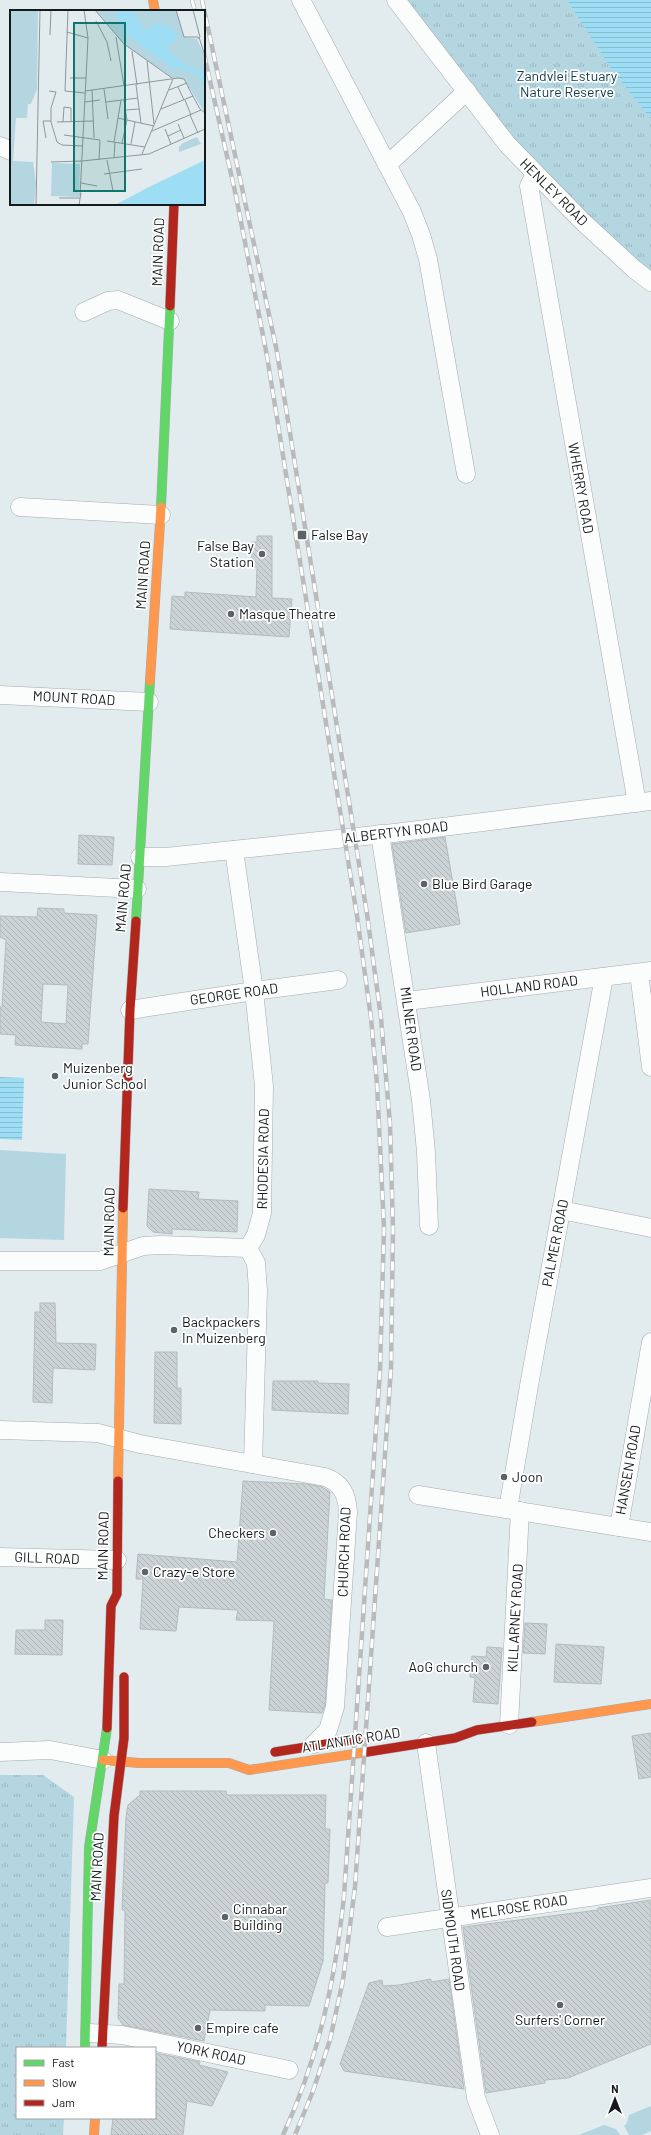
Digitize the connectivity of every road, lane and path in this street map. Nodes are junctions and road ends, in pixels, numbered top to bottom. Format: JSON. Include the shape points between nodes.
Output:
{"nodes":[{"id":1,"x":153,"y":0,"type":"edge"},
{"id":2,"x":301,"y":0,"type":"edge"},
{"id":3,"x":396,"y":0,"type":"edge"},
{"id":4,"x":155,"y":10,"type":"edge"},
{"id":5,"x":467,"y":91,"type":"junction"},
{"id":6,"x":0,"y":146,"type":"edge"},
{"id":7,"x":10,"y":151,"type":"edge"},
{"id":8,"x":387,"y":165,"type":"junction"},
{"id":9,"x":535,"y":174,"type":"junction"},
{"id":10,"x":174,"y":205,"type":"edge"},
{"id":11,"x":651,"y":282,"type":"edge"},
{"id":12,"x":84,"y":312,"type":"dead end"},
{"id":13,"x":170,"y":321,"type":"junction"},
{"id":14,"x":466,"y":474,"type":"dead end"},
{"id":15,"x":20,"y":507,"type":"dead end"},
{"id":16,"x":161,"y":515,"type":"junction"},
{"id":17,"x":0,"y":695,"type":"edge"},
{"id":18,"x":149,"y":702,"type":"junction"},
{"id":19,"x":644,"y":802,"type":"edge"},
{"id":20,"x":380,"y":834,"type":"junction"},
{"id":21,"x":234,"y":850,"type":"junction"},
{"id":22,"x":140,"y":857,"type":"junction"},
{"id":23,"x":0,"y":882,"type":"edge"},
{"id":24,"x":137,"y":889,"type":"junction"},
{"id":25,"x":645,"y":972,"type":"edge"},
{"id":26,"x":604,"y":976,"type":"junction"},
{"id":27,"x":338,"y":980,"type":"dead end"},
{"id":28,"x":254,"y":991,"type":"junction"},
{"id":29,"x":407,"y":1001,"type":"junction"},
{"id":30,"x":130,"y":1010,"type":"junction"},
{"id":31,"x":651,"y":1067,"type":"edge"},
{"id":32,"x":561,"y":1210,"type":"junction"},
{"id":33,"x":429,"y":1226,"type":"dead end"},
{"id":34,"x":651,"y":1228,"type":"edge"},
{"id":35,"x":248,"y":1248,"type":"junction"},
{"id":36,"x":122,"y":1253,"type":"junction"},
{"id":37,"x":0,"y":1261,"type":"edge"},
{"id":38,"x":651,"y":1342,"type":"edge"},
{"id":39,"x":0,"y":1430,"type":"edge"},
{"id":40,"x":119,"y":1439,"type":"junction"},
{"id":41,"x":253,"y":1464,"type":"junction"},
{"id":42,"x":418,"y":1495,"type":"dead end"},
{"id":43,"x":514,"y":1510,"type":"junction"},
{"id":44,"x":619,"y":1527,"type":"junction"},
{"id":45,"x":651,"y":1532,"type":"edge"},
{"id":46,"x":0,"y":1557,"type":"edge"},
{"id":47,"x":117,"y":1560,"type":"junction"},
{"id":48,"x":116,"y":1594,"type":"junction"},
{"id":49,"x":124,"y":1605,"type":"dead end"},
{"id":50,"x":124,"y":1664,"type":"dead end"},
{"id":51,"x":651,"y":1704,"type":"edge"},
{"id":52,"x":509,"y":1725,"type":"junction"},
{"id":53,"x":456,"y":1727,"type":"dead end"},
{"id":54,"x":477,"y":1730,"type":"junction"},
{"id":55,"x":366,"y":1738,"type":"dead end"},
{"id":56,"x":426,"y":1742,"type":"junction"},
{"id":57,"x":314,"y":1744,"type":"junction"},
{"id":58,"x":0,"y":1752,"type":"edge"},
{"id":59,"x":267,"y":1753,"type":"dead end"},
{"id":60,"x":242,"y":1758,"type":"dead end"},
{"id":61,"x":102,"y":1760,"type":"junction"},
{"id":62,"x":121,"y":1762,"type":"junction"},
{"id":63,"x":229,"y":1764,"type":"junction"},
{"id":64,"x":651,"y":1888,"type":"edge"},
{"id":65,"x":450,"y":1918,"type":"junction"},
{"id":66,"x":387,"y":1927,"type":"dead end"},
{"id":67,"x":93,"y":2041,"type":"edge"},
{"id":68,"x":289,"y":2070,"type":"dead end"},
{"id":69,"x":96,"y":2119,"type":"edge"},
{"id":70,"x":94,"y":2135,"type":"edge"},
{"id":71,"x":490,"y":2135,"type":"edge"}],
"edges":[{"from":1,"to":4,"type":"main road"},
{"from":2,"to":8,"type":"street"},
{"from":3,"to":5,"type":"street","name":"HENLEY ROAD"},
{"from":5,"to":8,"type":"street"},
{"from":5,"to":9,"type":"street","name":"HENLEY ROAD","via":[[507,144]]},
{"from":6,"to":7,"type":"street"},
{"from":8,"to":14,"type":"street","via":[[412,212],[428,259]]},
{"from":9,"to":11,"type":"street","name":"HENLEY ROAD","via":[[582,221]]},
{"from":9,"to":19,"type":"street","name":"WHERRY ROAD","via":[[529,186]]},
{"from":10,"to":13,"type":"main road","name":"MAIN ROAD"},
{"from":12,"to":13,"type":"street","via":[[108,301],[118,300]]},
{"from":13,"to":16,"type":"main road","name":"MAIN ROAD"},
{"from":15,"to":16,"type":"street"},
{"from":16,"to":18,"type":"main road","name":"MAIN ROAD"},
{"from":17,"to":18,"type":"street","name":"MOUNT ROAD"},
{"from":18,"to":22,"type":"main road","name":"MAIN ROAD"},
{"from":19,"to":20,"type":"street","name":"ALBERTYN ROAD"},
{"from":20,"to":21,"type":"street","name":"ALBERTYN ROAD"},
{"from":20,"to":29,"type":"street","name":"MILNER ROAD"},
{"from":21,"to":22,"type":"street","name":"ALBERTYN ROAD"},
{"from":21,"to":28,"type":"street","name":"RHODESIA ROAD"},
{"from":22,"to":24,"type":"main road","name":"MAIN ROAD"},
{"from":23,"to":24,"type":"street"},
{"from":24,"to":30,"type":"main road","name":"MAIN ROAD"},
{"from":25,"to":26,"type":"street","name":"HOLLAND ROAD"},
{"from":25,"to":31,"type":"street"},
{"from":26,"to":29,"type":"street","name":"HOLLAND ROAD"},
{"from":26,"to":32,"type":"street","name":"PALMER ROAD"},
{"from":27,"to":28,"type":"street","name":"GEORGE ROAD"},
{"from":28,"to":30,"type":"street","name":"GEORGE ROAD"},
{"from":28,"to":35,"type":"street","name":"RHODESIA ROAD","via":[[264,1086],[262,1205],[260,1225]]},
{"from":29,"to":33,"type":"street","name":"MILNER ROAD","via":[[421,1100]]},
{"from":30,"to":36,"type":"main road","name":"MAIN ROAD"},
{"from":32,"to":34,"type":"street"},
{"from":32,"to":43,"type":"street","name":"PALMER ROAD"},
{"from":35,"to":36,"type":"street","via":[[161,1244],[143,1246]]},
{"from":35,"to":41,"type":"street","via":[[257,1268],[258,1290]]},
{"from":36,"to":37,"type":"street","via":[[108,1259],[89,1262]]},
{"from":36,"to":40,"type":"main road","name":"MAIN ROAD"},
{"from":38,"to":44,"type":"street","name":"HANSEN ROAD"},
{"from":39,"to":40,"type":"street","name":"CHURCH ROAD","via":[[90,1432]]},
{"from":40,"to":41,"type":"street","name":"CHURCH ROAD"},
{"from":40,"to":47,"type":"main road","name":"MAIN ROAD"},
{"from":41,"to":57,"type":"street","name":"CHURCH ROAD","via":[[330,1479],[340,1485],[348,1504],[335,1702],[328,1730]]},
{"from":42,"to":43,"type":"street"},
{"from":43,"to":44,"type":"street"},
{"from":43,"to":52,"type":"street","name":"KILLARNEY ROAD"},
{"from":44,"to":45,"type":"street"},
{"from":46,"to":47,"type":"street","name":"GILL ROAD"},
{"from":47,"to":48,"type":"main road","name":"MAIN ROAD"},
{"from":48,"to":49,"type":"main road","name":"MAIN ROAD"},
{"from":48,"to":61,"type":"main road","name":"MAIN ROAD","via":[[111,1606],[107,1738]]},
{"from":50,"to":62,"type":"main road","name":"MAIN ROAD","via":[[124,1738]]},
{"from":51,"to":52,"type":"main road","name":"ATLANTIC ROAD"},
{"from":52,"to":54,"type":"main road","name":"ATLANTIC ROAD"},
{"from":53,"to":54,"type":"main road","name":"ATLANTIC ROAD"},
{"from":54,"to":56,"type":"main road","name":"ATLANTIC ROAD","via":[[455,1738]]},
{"from":55,"to":57,"type":"main road","name":"ATLANTIC ROAD"},
{"from":56,"to":63,"type":"main road","name":"ATLANTIC ROAD","via":[[249,1770]]},
{"from":56,"to":65,"type":"street","name":"SIDMOUTH ROAD"},
{"from":57,"to":59,"type":"main road","name":"ATLANTIC ROAD"},
{"from":58,"to":61,"type":"street","via":[[50,1750]]},
{"from":60,"to":63,"type":"main road","name":"ATLANTIC ROAD"},
{"from":61,"to":62,"type":"main road","name":"ATLANTIC ROAD"},
{"from":61,"to":67,"type":"main road","name":"MAIN ROAD","via":[[94,1800],[89,1847]]},
{"from":62,"to":63,"type":"main road","name":"ATLANTIC ROAD"},
{"from":62,"to":67,"type":"main road","name":"MAIN ROAD"},
{"from":64,"to":65,"type":"street","name":"MELROSE ROAD"},
{"from":65,"to":66,"type":"street","name":"MELROSE ROAD"},
{"from":65,"to":71,"type":"street","name":"SIDMOUTH ROAD","via":[[476,2098]]},
{"from":67,"to":68,"type":"street","name":"YORK ROAD","via":[[122,2034]]},
{"from":69,"to":70,"type":"main road"}]}
